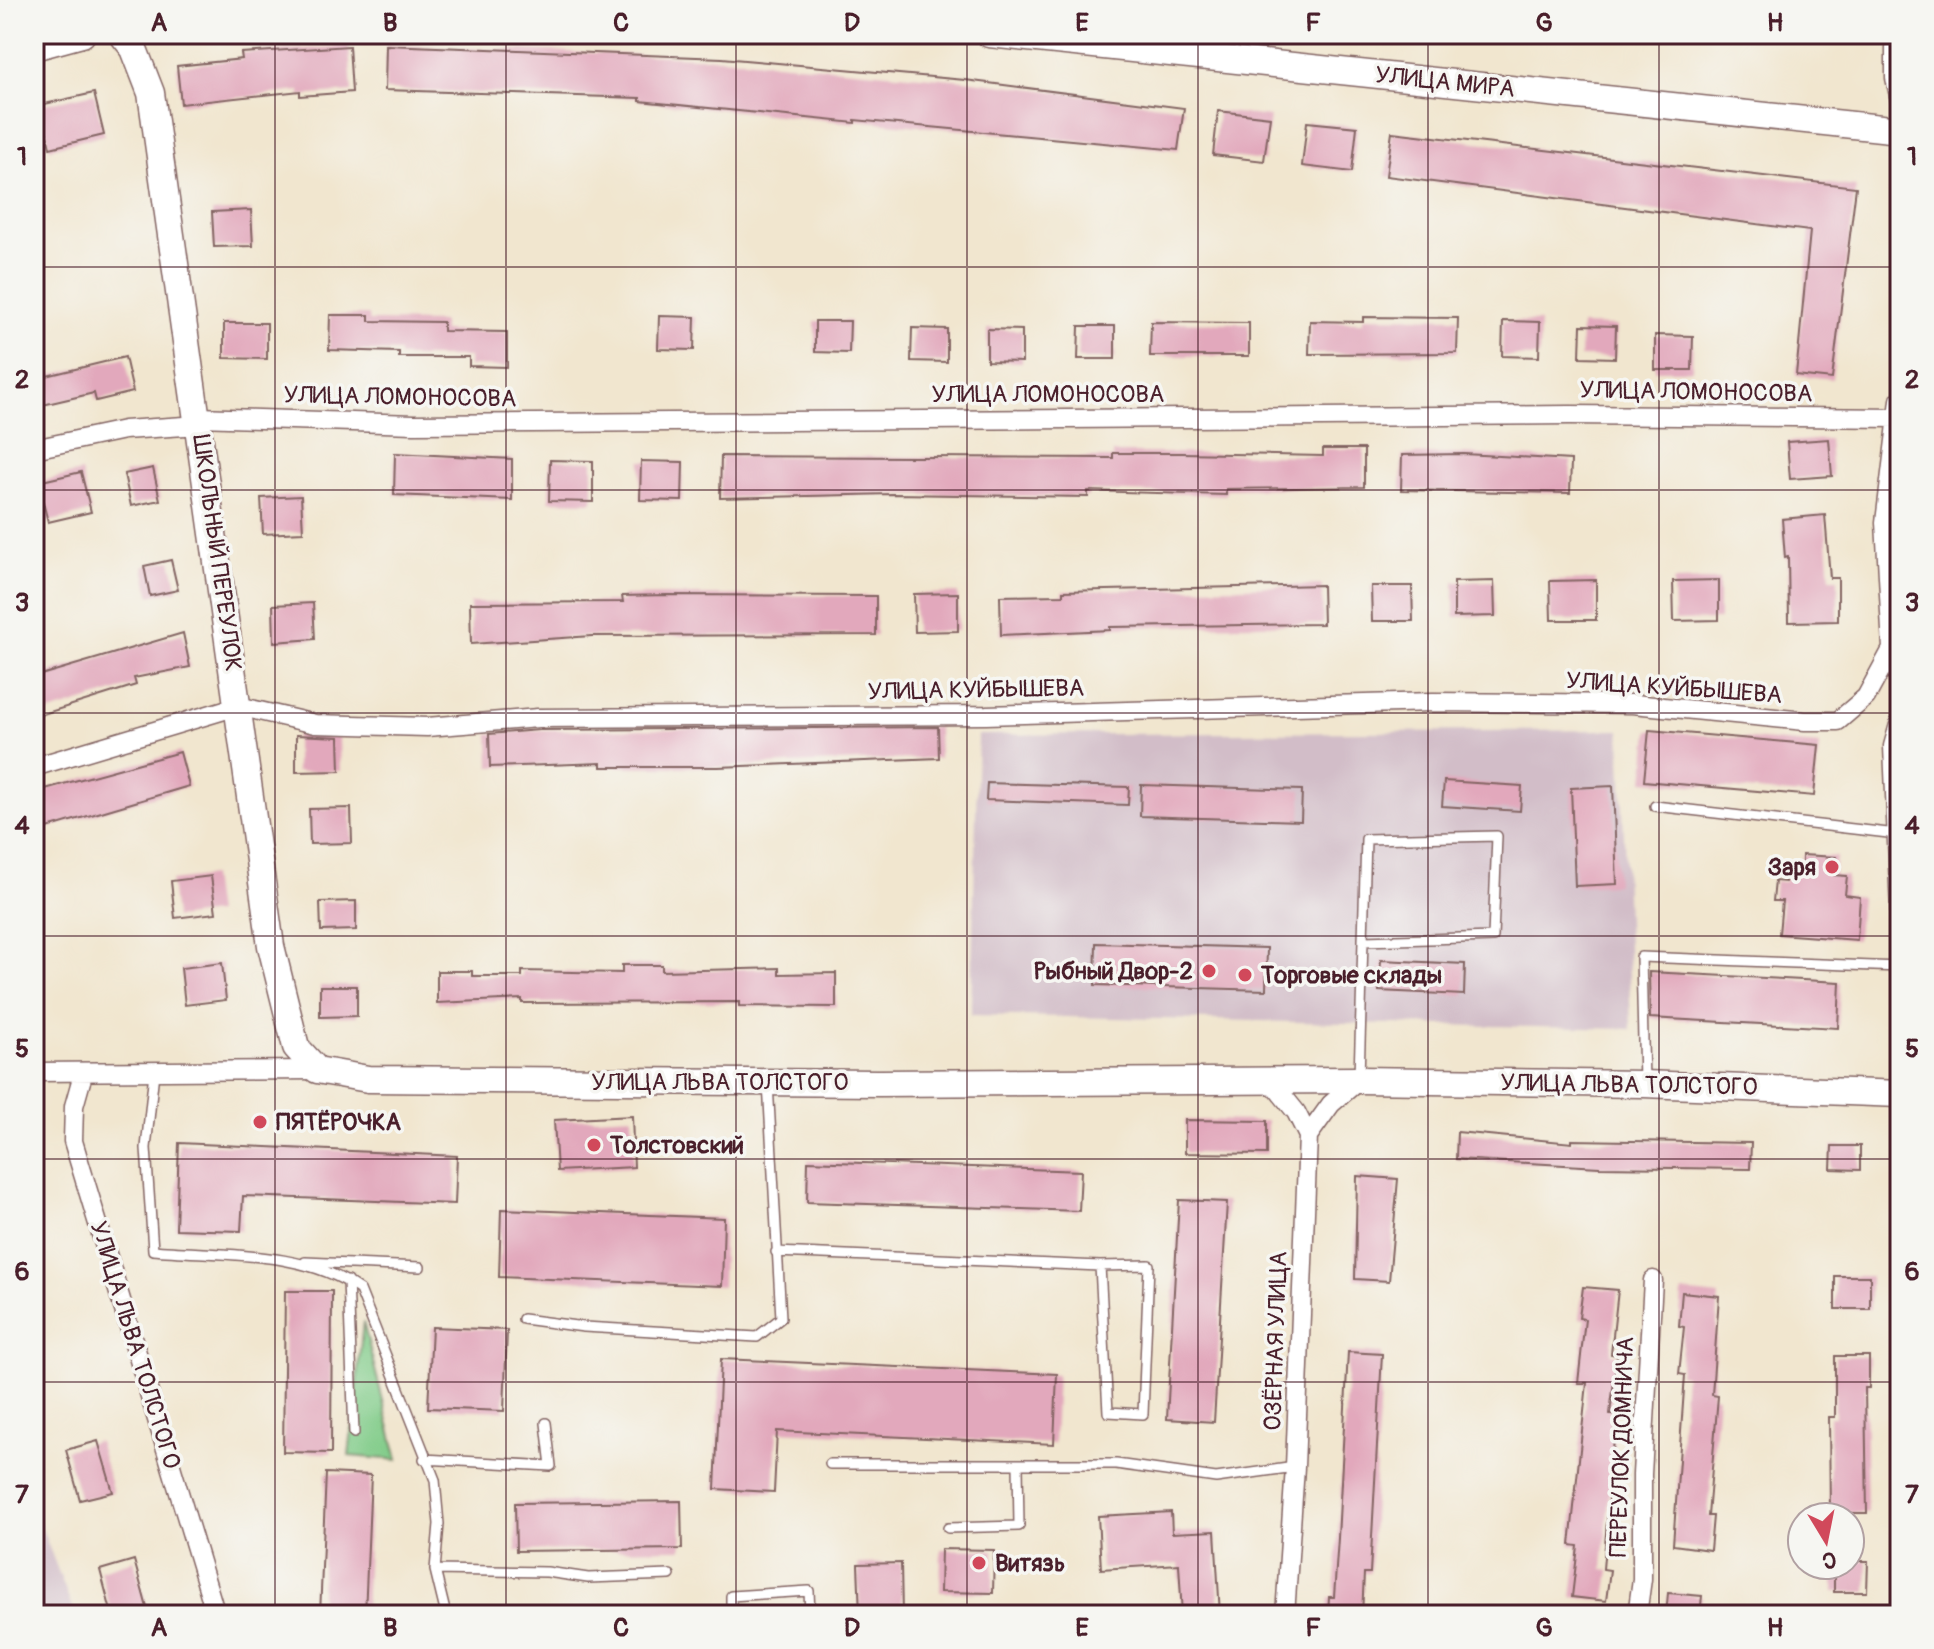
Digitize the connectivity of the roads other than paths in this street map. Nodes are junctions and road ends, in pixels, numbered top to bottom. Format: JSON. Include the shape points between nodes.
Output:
{"nodes":[{"id":1,"x":82,"y":34,"type":"edge"},
{"id":2,"x":122,"y":34,"type":"edge"},
{"id":3,"x":989,"y":34,"type":"edge"},
{"id":4,"x":1895,"y":34,"type":"edge"},
{"id":5,"x":34,"y":47,"type":"edge"},
{"id":6,"x":1900,"y":100,"type":"edge"},
{"id":7,"x":1900,"y":130,"type":"edge"},
{"id":8,"x":1899,"y":409,"type":"edge"},
{"id":9,"x":199,"y":421,"type":"junction"},
{"id":10,"x":34,"y":449,"type":"edge"},
{"id":11,"x":1892,"y":649,"type":"junction"},
{"id":12,"x":1900,"y":685,"type":"edge"},
{"id":13,"x":238,"y":706,"type":"junction"},
{"id":14,"x":1900,"y":721,"type":"edge"},
{"id":15,"x":34,"y":767,"type":"edge"},
{"id":16,"x":1655,"y":806,"type":"dead end"},
{"id":17,"x":1897,"y":834,"type":"junction"},
{"id":18,"x":1900,"y":913,"type":"edge"},
{"id":19,"x":1364,"y":941,"type":"junction"},
{"id":20,"x":1900,"y":967,"type":"edge"},
{"id":21,"x":317,"y":1070,"type":"junction"},
{"id":22,"x":34,"y":1072,"type":"edge"},
{"id":23,"x":154,"y":1072,"type":"junction"},
{"id":24,"x":83,"y":1074,"type":"junction"},
{"id":25,"x":1359,"y":1080,"type":"junction"},
{"id":26,"x":1271,"y":1081,"type":"junction"},
{"id":27,"x":768,"y":1082,"type":"junction"},
{"id":28,"x":1644,"y":1084,"type":"junction"},
{"id":29,"x":1900,"y":1094,"type":"edge"},
{"id":30,"x":1308,"y":1136,"type":"junction"},
{"id":31,"x":776,"y":1252,"type":"junction"},
{"id":32,"x":293,"y":1262,"type":"junction"},
{"id":33,"x":1100,"y":1266,"type":"junction"},
{"id":34,"x":420,"y":1267,"type":"dead end"},
{"id":35,"x":1653,"y":1280,"type":"dead end"},
{"id":36,"x":348,"y":1281,"type":"junction"},
{"id":37,"x":523,"y":1319,"type":"dead end"},
{"id":38,"x":546,"y":1423,"type":"dead end"},
{"id":39,"x":354,"y":1433,"type":"dead end"},
{"id":40,"x":424,"y":1459,"type":"junction"},
{"id":41,"x":830,"y":1464,"type":"dead end"},
{"id":42,"x":1018,"y":1464,"type":"junction"},
{"id":43,"x":1295,"y":1467,"type":"junction"},
{"id":44,"x":948,"y":1528,"type":"dead end"},
{"id":45,"x":435,"y":1570,"type":"junction"},
{"id":46,"x":670,"y":1575,"type":"dead end"},
{"id":47,"x":216,"y":1615,"type":"edge"},
{"id":48,"x":446,"y":1615,"type":"edge"},
{"id":49,"x":731,"y":1615,"type":"edge"},
{"id":50,"x":810,"y":1615,"type":"edge"},
{"id":51,"x":1285,"y":1615,"type":"edge"},
{"id":52,"x":1637,"y":1615,"type":"edge"}],
"edges":[{"from":1,"to":5,"type":"street"},
{"from":2,"to":9,"type":"street","name":"ШКОЛЬНЫЙ ПЕРЕУЛОК","via":[[134,49],[151,93]]},
{"from":3,"to":7,"type":"street","name":"УЛИЦА МИРА"},
{"from":4,"to":6,"type":"street"},
{"from":8,"to":9,"type":"street","name":"УЛИЦА ЛОМОНОСОВА","via":[[414,424]]},
{"from":8,"to":11,"type":"street","via":[[1885,522]]},
{"from":9,"to":10,"type":"street","name":"УЛИЦА ЛОМОНОСОВА"},
{"from":9,"to":13,"type":"street","name":"ШКОЛЬНЫЙ ПЕРЕУЛОК"},
{"from":11,"to":12,"type":"street"},
{"from":11,"to":13,"type":"street","name":"УЛИЦА КУЙБЫШЕВА","via":[[1866,697],[1838,721],[1633,704],[1433,702],[986,715],[538,718],[427,727],[315,724]]},
{"from":13,"to":15,"type":"street","name":"УЛИЦА КУЙБЫШЕВА"},
{"from":13,"to":21,"type":"street","name":"ШКОЛЬНЫЙ ПЕРЕУЛОК","via":[[271,946],[296,1047]]},
{"from":14,"to":17,"type":"street","via":[[1893,746]]},
{"from":16,"to":17,"type":"lane"},
{"from":17,"to":18,"type":"street"},
{"from":19,"to":19,"type":"lane","via":[[1366,839],[1497,836],[1493,937]]},
{"from":19,"to":25,"type":"lane"},
{"from":20,"to":28,"type":"lane","via":[[1641,957]]},
{"from":21,"to":23,"type":"street","name":"УЛИЦА ЛЬВА ТОЛСТОГО"},
{"from":21,"to":27,"type":"street","name":"УЛИЦА ЛЬВА ТОЛСТОГО","via":[[368,1079]]},
{"from":22,"to":24,"type":"street","name":"УЛИЦА ЛЬВА ТОЛСТОГО"},
{"from":23,"to":24,"type":"street","name":"УЛИЦА ЛЬВА ТОЛСТОГО"},
{"from":23,"to":32,"type":"lane","via":[[146,1148],[153,1250]]},
{"from":24,"to":47,"type":"street","name":"УЛИЦА ЛЬВА ТОЛСТОГО","via":[[74,1106],[73,1141]]},
{"from":25,"to":26,"type":"street","name":"УЛИЦА ЛЬВА ТОЛСТОГО"},
{"from":25,"to":28,"type":"street","name":"УЛИЦА ЛЬВА ТОЛСТОГО"},
{"from":25,"to":30,"type":"street","via":[[1331,1104]]},
{"from":26,"to":27,"type":"street","name":"УЛИЦА ЛЬВА ТОЛСТОГО"},
{"from":26,"to":30,"type":"street"},
{"from":27,"to":31,"type":"lane"},
{"from":28,"to":29,"type":"street","name":"УЛИЦА ЛЬВА ТОЛСТОГО"},
{"from":30,"to":43,"type":"street","name":"ОЗЁРНАЯ УЛИЦА"},
{"from":31,"to":33,"type":"lane"},
{"from":31,"to":37,"type":"lane","via":[[781,1318],[757,1337]]},
{"from":32,"to":34,"type":"lane"},
{"from":32,"to":36,"type":"lane"},
{"from":33,"to":33,"type":"lane","via":[[1149,1265],[1143,1414],[1108,1412]]},
{"from":35,"to":52,"type":"street","name":"ПЕРЕУЛОК ДОМНИЧА"},
{"from":36,"to":39,"type":"lane"},
{"from":36,"to":40,"type":"lane","via":[[360,1290]]},
{"from":38,"to":40,"type":"lane","via":[[551,1466]]},
{"from":40,"to":45,"type":"lane","via":[[435,1480]]},
{"from":41,"to":42,"type":"lane"},
{"from":42,"to":43,"type":"lane","via":[[1116,1464],[1216,1478]]},
{"from":42,"to":44,"type":"lane","via":[[1019,1526]]},
{"from":43,"to":51,"type":"street","name":"ОЗЁРНАЯ УЛИЦА"},
{"from":45,"to":46,"type":"lane","via":[[588,1578]]},
{"from":45,"to":48,"type":"lane"},
{"from":49,"to":50,"type":"lane","via":[[731,1596],[809,1591]]}]}
